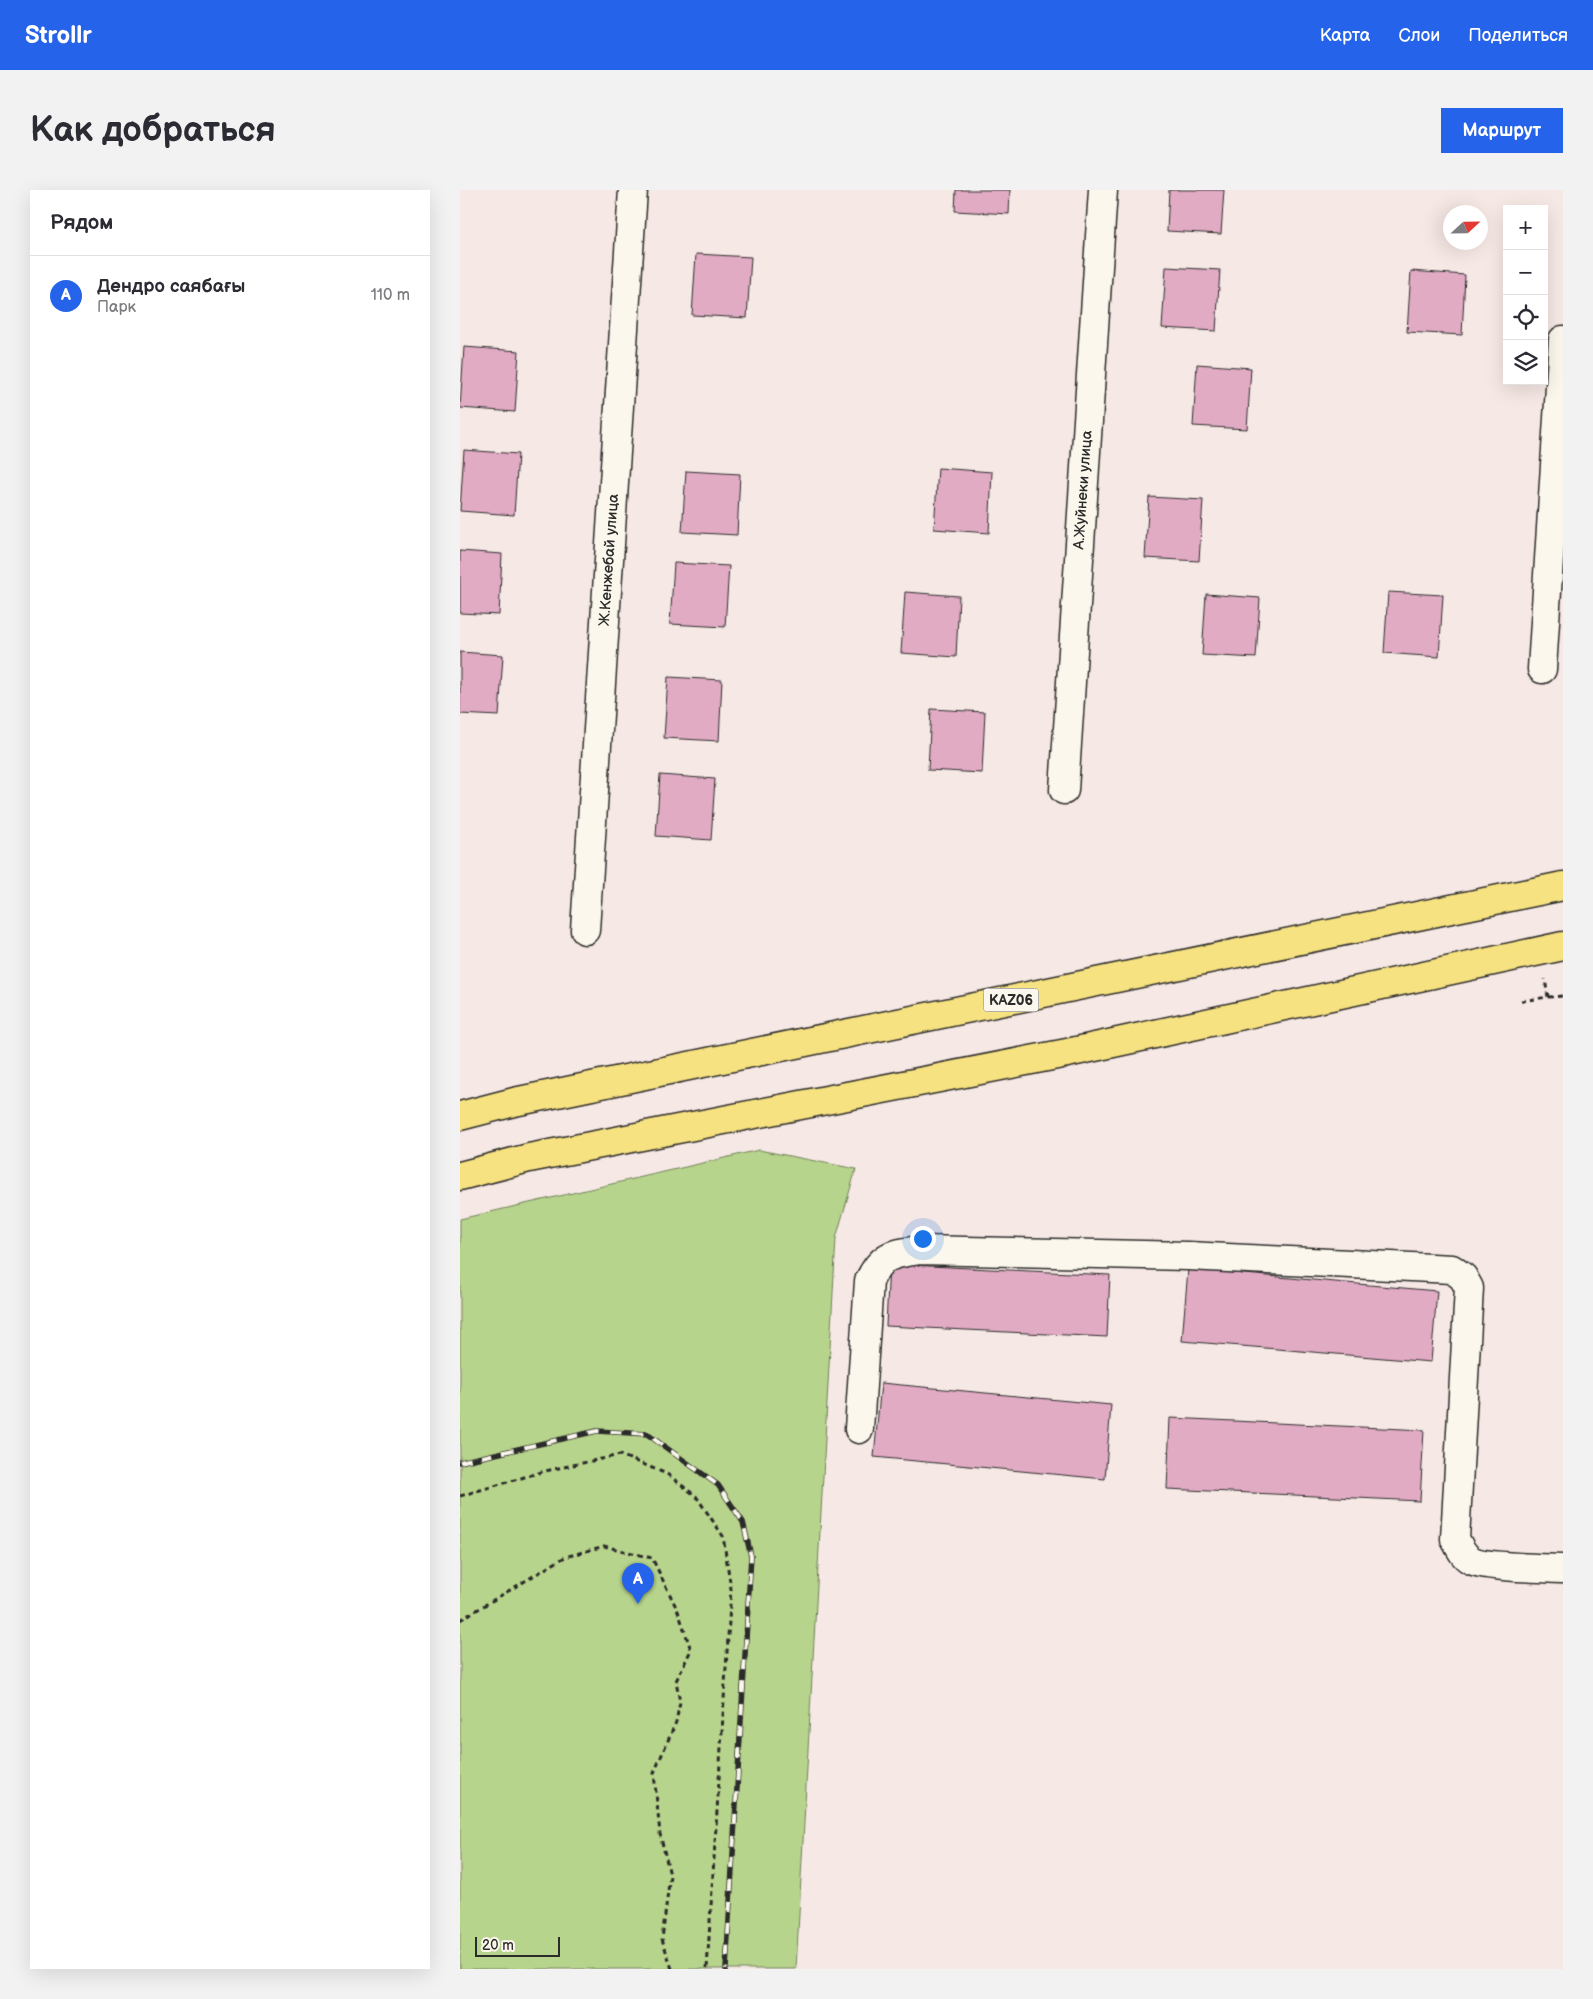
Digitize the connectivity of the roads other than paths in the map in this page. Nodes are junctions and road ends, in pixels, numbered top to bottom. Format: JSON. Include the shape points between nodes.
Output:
{"nodes":[{"id":1,"x":633,"y":190,"type":"edge"},
{"id":2,"x":1103,"y":190,"type":"edge"},
{"id":3,"x":1563,"y":340,"type":"edge"},
{"id":4,"x":1542,"y":669,"type":"dead end"},
{"id":5,"x":1064,"y":790,"type":"dead end"},
{"id":6,"x":1563,"y":886,"type":"edge"},
{"id":7,"x":585,"y":930,"type":"dead end"},
{"id":8,"x":1552,"y":949,"type":"edge"},
{"id":9,"x":460,"y":1114,"type":"edge"},
{"id":10,"x":460,"y":1176,"type":"edge"},
{"id":11,"x":859,"y":1429,"type":"dead end"},
{"id":12,"x":1563,"y":1569,"type":"edge"}],
"edges":[{"from":1,"to":7,"type":"street","name":"Ж.Кенжебай улица"},
{"from":2,"to":5,"type":"street","name":"А.Жуйнеки улица"},
{"from":3,"to":4,"type":"street"},
{"from":6,"to":9,"type":"highway","number":"KАZ06"},
{"from":8,"to":10,"type":"highway","via":[[1067,1053],[529,1158]]},
{"from":11,"to":12,"type":"street","via":[[869,1281],[876,1266],[895,1253],[920,1250],[1188,1256],[1452,1269],[1463,1277],[1469,1288],[1455,1538],[1471,1561]]}]}
